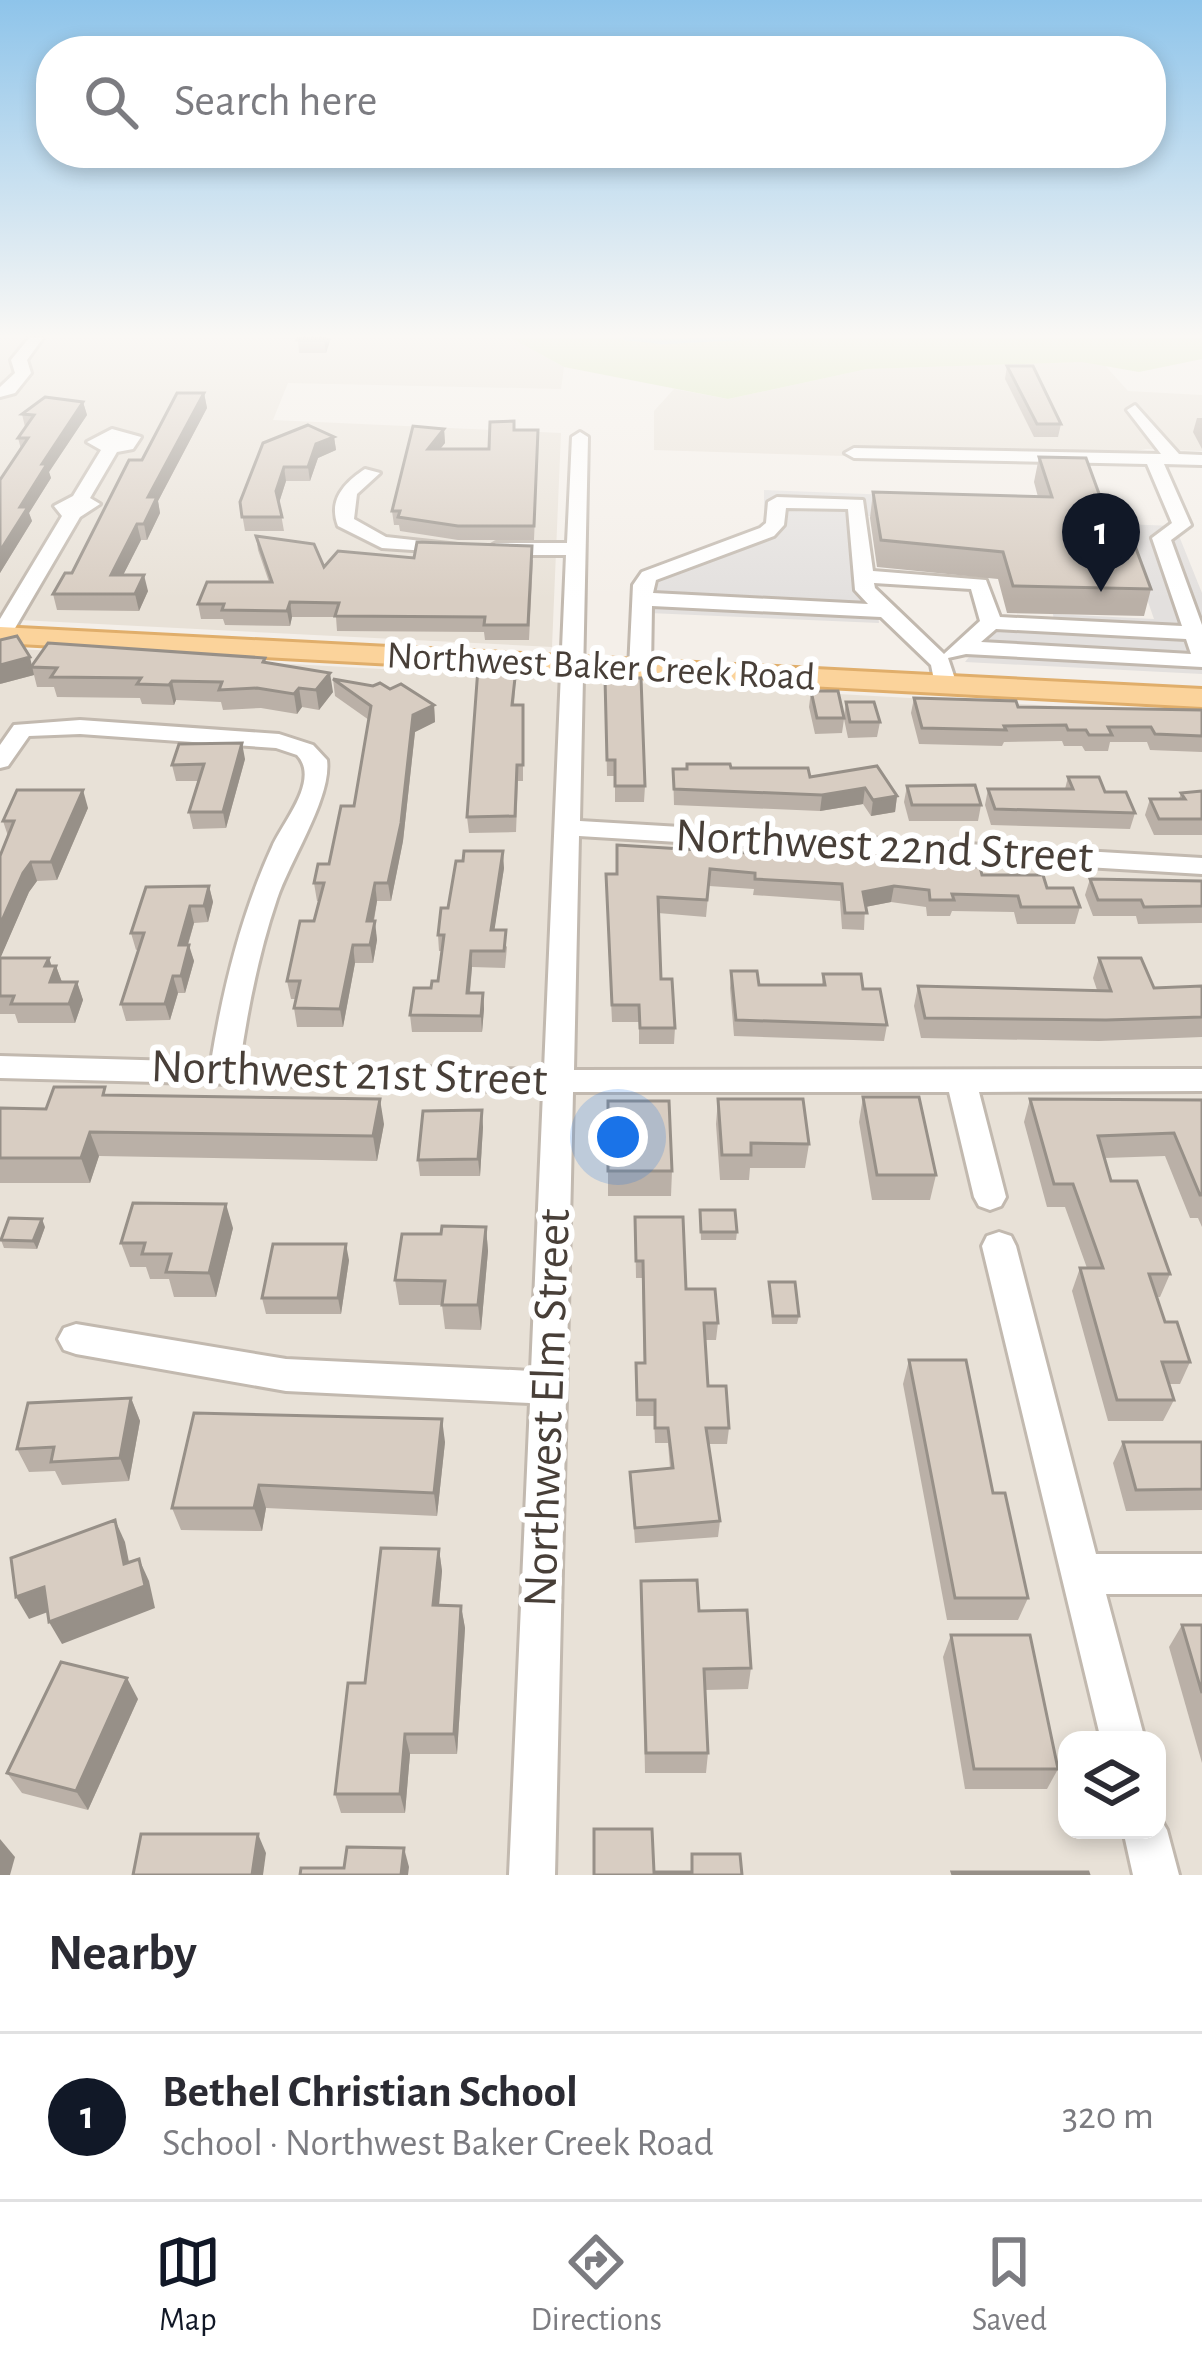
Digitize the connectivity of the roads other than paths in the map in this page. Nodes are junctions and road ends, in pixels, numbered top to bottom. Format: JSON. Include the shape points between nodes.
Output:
{"nodes":[{"id":1,"x":1144,"y":426,"type":"edge"},
{"id":2,"x":580,"y":437,"type":"dead end"},
{"id":3,"x":111,"y":448,"type":"dead end"},
{"id":4,"x":854,"y":453,"type":"dead end"},
{"id":5,"x":1164,"y":460,"type":"junction"},
{"id":6,"x":1202,"y":460,"type":"edge"},
{"id":7,"x":371,"y":473,"type":"dead end"},
{"id":8,"x":575,"y":549,"type":"junction"},
{"id":9,"x":863,"y":576,"type":"junction"},
{"id":10,"x":642,"y":599,"type":"junction"},
{"id":11,"x":886,"y":611,"type":"junction"},
{"id":12,"x":992,"y":623,"type":"junction"},
{"id":13,"x":1,"y":635,"type":"edge"},
{"id":14,"x":961,"y":647,"type":"junction"},
{"id":15,"x":1199,"y":649,"type":"edge"},
{"id":16,"x":570,"y":665,"type":"junction"},
{"id":17,"x":640,"y":669,"type":"junction"},
{"id":18,"x":943,"y":674,"type":"junction"},
{"id":19,"x":1202,"y":698,"type":"edge"},
{"id":20,"x":0,"y":761,"type":"edge"},
{"id":21,"x":565,"y":828,"type":"junction"},
{"id":22,"x":1202,"y":866,"type":"edge"},
{"id":23,"x":0,"y":1066,"type":"edge"},
{"id":24,"x":224,"y":1070,"type":"junction"},
{"id":25,"x":1202,"y":1080,"type":"edge"},
{"id":26,"x":556,"y":1081,"type":"junction"},
{"id":27,"x":962,"y":1081,"type":"junction"},
{"id":28,"x":990,"y":1197,"type":"dead end"},
{"id":29,"x":999,"y":1246,"type":"dead end"},
{"id":30,"x":76,"y":1339,"type":"dead end"},
{"id":31,"x":550,"y":1388,"type":"junction"},
{"id":32,"x":1082,"y":1574,"type":"junction"},
{"id":33,"x":1202,"y":1574,"type":"edge"},
{"id":34,"x":1121,"y":1731,"type":"edge"},
{"id":35,"x":1146,"y":1839,"type":"edge"},
{"id":36,"x":532,"y":1875,"type":"edge"},
{"id":37,"x":1156,"y":1875,"type":"edge"}],
"edges":[{"from":1,"to":5,"type":"street"},
{"from":2,"to":8,"type":"street","name":"Northwest Elm Street"},
{"from":3,"to":13,"type":"street"},
{"from":4,"to":5,"type":"street"},
{"from":5,"to":6,"type":"street"},
{"from":5,"to":15,"type":"street","via":[[1182,525],[1161,538]]},
{"from":7,"to":8,"type":"street","via":[[350,487],[342,512],[345,522],[382,542]]},
{"from":8,"to":16,"type":"street","name":"Northwest Elm Street"},
{"from":9,"to":10,"type":"street","via":[[857,504],[777,502],[767,532],[649,576]]},
{"from":9,"to":11,"type":"street","via":[[865,590]]},
{"from":9,"to":12,"type":"street","via":[[974,581]]},
{"from":10,"to":11,"type":"street"},
{"from":10,"to":17,"type":"street"},
{"from":11,"to":18,"type":"street"},
{"from":12,"to":14,"type":"street"},
{"from":12,"to":15,"type":"street"},
{"from":13,"to":16,"type":"main road","name":"Northwest Baker Creek Road"},
{"from":14,"to":15,"type":"street"},
{"from":14,"to":18,"type":"street"},
{"from":16,"to":17,"type":"main road","name":"Northwest Baker Creek Road"},
{"from":16,"to":21,"type":"street","name":"Northwest Elm Street"},
{"from":17,"to":18,"type":"main road","name":"Northwest Baker Creek Road"},
{"from":18,"to":19,"type":"main road","name":"Northwest Baker Creek Road"},
{"from":20,"to":24,"type":"street","via":[[22,730],[80,727],[279,741],[315,760],[316,786],[276,866],[243,964]]},
{"from":21,"to":22,"type":"street","name":"Northwest 22nd Street"},
{"from":21,"to":26,"type":"street","name":"Northwest Elm Street"},
{"from":23,"to":24,"type":"street","name":"Northwest 21st Street"},
{"from":24,"to":26,"type":"street","name":"Northwest 21st Street"},
{"from":25,"to":27,"type":"street","name":"Northwest 21st Street"},
{"from":26,"to":27,"type":"street","name":"Northwest 21st Street"},
{"from":26,"to":31,"type":"street","name":"Northwest Elm Street"},
{"from":27,"to":28,"type":"street"},
{"from":29,"to":32,"type":"street"},
{"from":30,"to":31,"type":"street","via":[[286,1375]]},
{"from":31,"to":36,"type":"street","name":"Northwest Elm Street"},
{"from":32,"to":33,"type":"street"},
{"from":32,"to":34,"type":"street"},
{"from":35,"to":37,"type":"street"}]}
